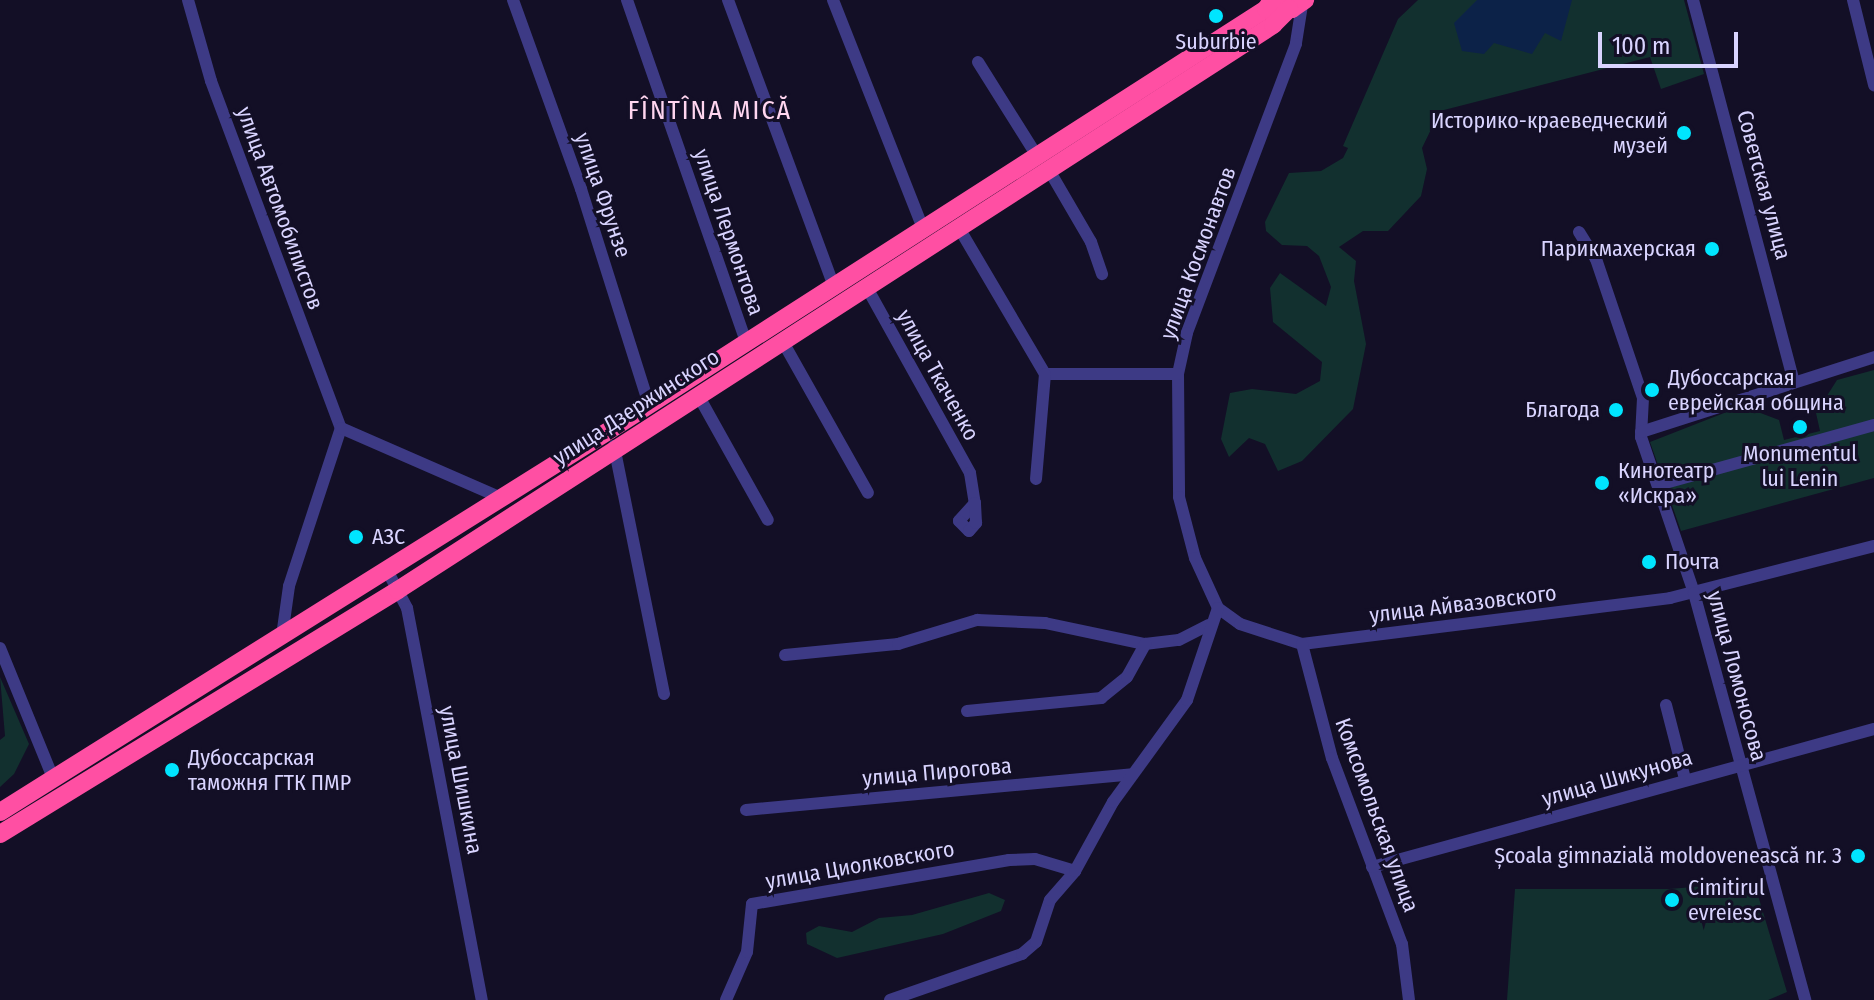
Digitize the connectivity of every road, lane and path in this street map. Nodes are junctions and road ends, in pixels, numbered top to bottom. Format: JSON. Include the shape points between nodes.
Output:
{"nodes":[{"id":1,"x":188,"y":0,"type":"edge"},
{"id":2,"x":513,"y":0,"type":"edge"},
{"id":3,"x":627,"y":0,"type":"edge"},
{"id":4,"x":728,"y":0,"type":"edge"},
{"id":5,"x":833,"y":0,"type":"edge"},
{"id":6,"x":1693,"y":0,"type":"edge"},
{"id":7,"x":1853,"y":0,"type":"edge"},
{"id":8,"x":1289,"y":3,"type":"edge"},
{"id":9,"x":978,"y":62,"type":"dead end"},
{"id":10,"x":1874,"y":85,"type":"edge"},
{"id":11,"x":1043,"y":163,"type":"junction"},
{"id":12,"x":959,"y":228,"type":"junction"},
{"id":13,"x":923,"y":229,"type":"junction"},
{"id":14,"x":1579,"y":232,"type":"dead end"},
{"id":15,"x":1102,"y":274,"type":"dead end"},
{"id":16,"x":866,"y":286,"type":"junction"},
{"id":17,"x":834,"y":287,"type":"junction"},
{"id":18,"x":746,"y":342,"type":"junction"},
{"id":19,"x":783,"y":342,"type":"junction"},
{"id":20,"x":1874,"y":357,"type":"edge"},
{"id":21,"x":1045,"y":374,"type":"junction"},
{"id":22,"x":1178,"y":374,"type":"junction"},
{"id":23,"x":1794,"y":381,"type":"junction"},
{"id":24,"x":698,"y":395,"type":"junction"},
{"id":25,"x":649,"y":405,"type":"junction"},
{"id":26,"x":1874,"y":425,"type":"edge"},
{"id":27,"x":341,"y":428,"type":"junction"},
{"id":28,"x":610,"y":430,"type":"junction"},
{"id":29,"x":1641,"y":432,"type":"junction"},
{"id":30,"x":615,"y":450,"type":"junction"},
{"id":31,"x":1036,"y":479,"type":"dead end"},
{"id":32,"x":1658,"y":485,"type":"junction"},
{"id":33,"x":868,"y":493,"type":"dead end"},
{"id":34,"x":501,"y":498,"type":"junction"},
{"id":35,"x":975,"y":503,"type":"dead end"},
{"id":36,"x":768,"y":520,"type":"dead end"},
{"id":37,"x":1874,"y":546,"type":"edge"},
{"id":38,"x":388,"y":572,"type":"junction"},
{"id":39,"x":398,"y":590,"type":"junction"},
{"id":40,"x":1694,"y":593,"type":"junction"},
{"id":41,"x":1218,"y":608,"type":"junction"},
{"id":42,"x":1240,"y":624,"type":"joint"},
{"id":43,"x":1208,"y":625,"type":"junction"},
{"id":44,"x":282,"y":636,"type":"junction"},
{"id":45,"x":1145,"y":644,"type":"junction"},
{"id":46,"x":1302,"y":644,"type":"junction"},
{"id":47,"x":0,"y":648,"type":"edge"},
{"id":48,"x":785,"y":655,"type":"dead end"},
{"id":49,"x":664,"y":694,"type":"dead end"},
{"id":50,"x":1666,"y":705,"type":"dead end"},
{"id":51,"x":967,"y":711,"type":"dead end"},
{"id":52,"x":1874,"y":729,"type":"edge"},
{"id":53,"x":1741,"y":765,"type":"junction"},
{"id":54,"x":1132,"y":774,"type":"junction"},
{"id":55,"x":1685,"y":779,"type":"junction"},
{"id":56,"x":54,"y":780,"type":"junction"},
{"id":57,"x":746,"y":810,"type":"dead end"},
{"id":58,"x":0,"y":812,"type":"edge"},
{"id":59,"x":0,"y":834,"type":"edge"},
{"id":60,"x":1372,"y":867,"type":"junction"},
{"id":61,"x":1075,"y":871,"type":"junction"},
{"id":62,"x":482,"y":1000,"type":"edge"},
{"id":63,"x":726,"y":1000,"type":"edge"},
{"id":64,"x":890,"y":1000,"type":"edge"},
{"id":65,"x":1409,"y":1000,"type":"edge"},
{"id":66,"x":1805,"y":1000,"type":"edge"}],
"edges":[{"from":1,"to":27,"type":"street","name":"улица Автомобилистов","via":[[211,81]]},
{"from":2,"to":25,"type":"street","name":"улица Фрунзе","via":[[581,189]]},
{"from":3,"to":18,"type":"street","name":"улица Лермонтова"},
{"from":4,"to":17,"type":"street"},
{"from":5,"to":13,"type":"street"},
{"from":6,"to":23,"type":"street","name":"Советская улица"},
{"from":7,"to":10,"type":"street"},
{"from":8,"to":11,"type":"highway","name":"улица Дзержинского","via":[[1273,25]]},
{"from":8,"to":22,"type":"street","name":"улица Космонавтов","via":[[1300,30],[1187,333]]},
{"from":9,"to":11,"type":"street"},
{"from":11,"to":12,"type":"highway","name":"улица Дзержинского"},
{"from":11,"to":13,"type":"highway","name":"улица Дзержинского"},
{"from":11,"to":15,"type":"street","via":[[1091,242]]},
{"from":12,"to":16,"type":"highway","name":"улица Дзержинского"},
{"from":12,"to":21,"type":"street"},
{"from":13,"to":17,"type":"highway","name":"улица Дзержинского"},
{"from":14,"to":29,"type":"street","name":"улица Ломоносова","via":[[1596,259],[1643,398]]},
{"from":16,"to":19,"type":"highway","name":"улица Дзержинского"},
{"from":16,"to":35,"type":"street","name":"улица Ткаченко","via":[[975,484]]},
{"from":17,"to":18,"type":"highway","name":"улица Дзержинского"},
{"from":18,"to":25,"type":"highway","name":"улица Дзержинского"},
{"from":19,"to":24,"type":"highway","name":"улица Дзержинского"},
{"from":19,"to":33,"type":"street"},
{"from":20,"to":23,"type":"street"},
{"from":21,"to":22,"type":"street"},
{"from":21,"to":31,"type":"street"},
{"from":22,"to":41,"type":"street","name":"улица Космонавтов","via":[[1179,497],[1195,558]]},
{"from":23,"to":29,"type":"street"},
{"from":24,"to":30,"type":"highway","name":"улица Дзержинского"},
{"from":24,"to":36,"type":"street"},
{"from":25,"to":28,"type":"highway","name":"улица Дзержинского"},
{"from":26,"to":32,"type":"street"},
{"from":27,"to":34,"type":"street"},
{"from":27,"to":44,"type":"street","via":[[289,586]]},
{"from":28,"to":30,"type":"street"},
{"from":28,"to":34,"type":"highway","name":"улица Дзержинского"},
{"from":29,"to":32,"type":"street","name":"улица Ломоносова"},
{"from":30,"to":39,"type":"highway","name":"улица Дзержинского"},
{"from":30,"to":49,"type":"street"},
{"from":32,"to":40,"type":"street","name":"улица Ломоносова"},
{"from":34,"to":38,"type":"highway","name":"улица Дзержинского"},
{"from":37,"to":40,"type":"street","name":"улица Айвазовского"},
{"from":38,"to":39,"type":"street","name":"улица Шишкина"},
{"from":38,"to":44,"type":"highway","name":"улица Дзержинского"},
{"from":39,"to":59,"type":"highway","name":"улица Дзержинского"},
{"from":39,"to":62,"type":"street","name":"улица Шишкина","via":[[407,608]]},
{"from":40,"to":46,"type":"street","name":"улица Айвазовского"},
{"from":40,"to":53,"type":"street","name":"улица Ломоносова"},
{"from":41,"to":42,"type":"street","name":"улица Космонавтов"},
{"from":41,"to":43,"type":"street"},
{"from":42,"to":46,"type":"street","name":"улица Айвазовского"},
{"from":43,"to":45,"type":"street","via":[[1179,640]]},
{"from":43,"to":54,"type":"street","via":[[1204,655],[1187,700]]},
{"from":44,"to":56,"type":"highway","name":"улица Дзержинского"},
{"from":45,"to":48,"type":"street","via":[[1008,618],[977,620],[898,644]]},
{"from":45,"to":51,"type":"street","via":[[1127,677],[1101,698]]},
{"from":46,"to":60,"type":"street","name":"Комсомольская улица","via":[[1332,758]]},
{"from":47,"to":56,"type":"street"},
{"from":50,"to":55,"type":"street"},
{"from":52,"to":53,"type":"street","name":"улица Шикунова"},
{"from":53,"to":55,"type":"street","name":"улица Шикунова"},
{"from":53,"to":66,"type":"street","name":"улица Ломоносова"},
{"from":54,"to":57,"type":"street","name":"улица Пирогова"},
{"from":54,"to":61,"type":"street"},
{"from":55,"to":60,"type":"street","name":"улица Шикунова"},
{"from":56,"to":58,"type":"highway","name":"улица Дзержинского"},
{"from":60,"to":65,"type":"street","name":"Комсомольская улица","via":[[1402,944]]},
{"from":61,"to":63,"type":"street","name":"улица Циолковского","via":[[1035,859],[1009,860],[752,904],[747,952]]},
{"from":61,"to":64,"type":"street","via":[[1050,900],[1036,942],[1022,954]]}]}
